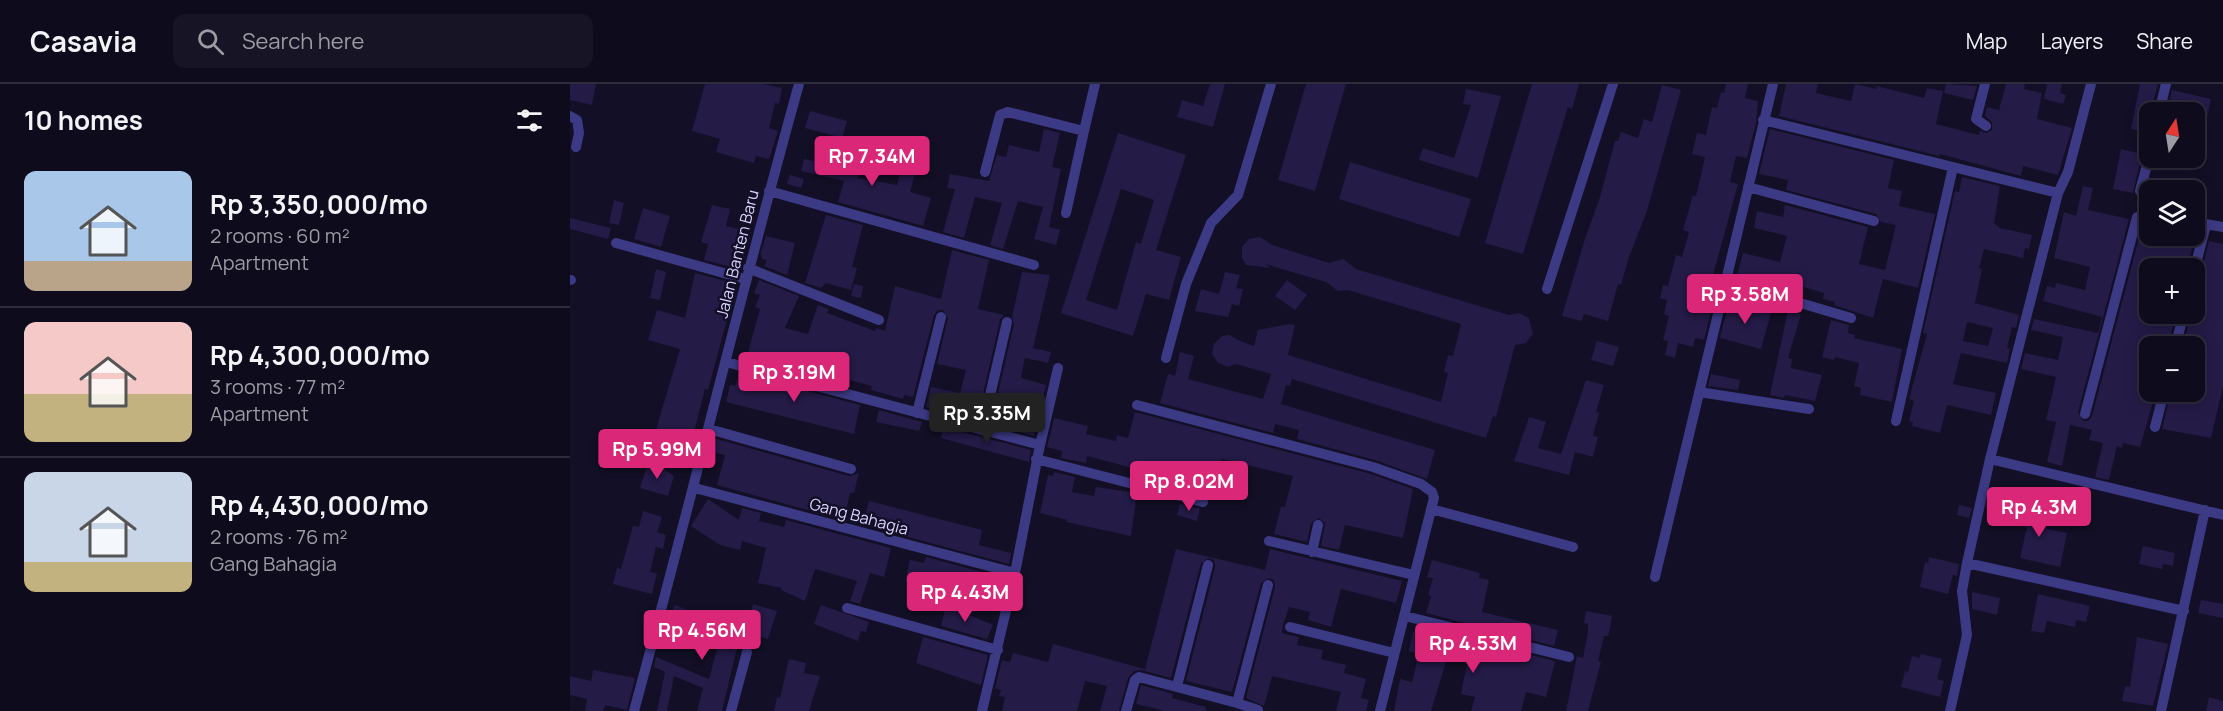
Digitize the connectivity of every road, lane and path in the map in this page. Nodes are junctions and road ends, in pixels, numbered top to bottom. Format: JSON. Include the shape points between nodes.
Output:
{"nodes":[{"id":1,"x":799,"y":84,"type":"edge"},
{"id":2,"x":1095,"y":84,"type":"edge"},
{"id":3,"x":1271,"y":84,"type":"edge"},
{"id":4,"x":1613,"y":84,"type":"edge"},
{"id":5,"x":1773,"y":84,"type":"edge"},
{"id":6,"x":1985,"y":84,"type":"edge"},
{"id":7,"x":2091,"y":84,"type":"edge"},
{"id":8,"x":2166,"y":84,"type":"edge"},
{"id":9,"x":2162,"y":102,"type":"edge"},
{"id":10,"x":570,"y":116,"type":"edge"},
{"id":11,"x":1763,"y":120,"type":"junction"},
{"id":12,"x":1986,"y":126,"type":"dead end"},
{"id":13,"x":1084,"y":131,"type":"junction"},
{"id":14,"x":576,"y":147,"type":"dead end"},
{"id":15,"x":1953,"y":168,"type":"junction"},
{"id":16,"x":985,"y":172,"type":"dead end"},
{"id":17,"x":1748,"y":187,"type":"junction"},
{"id":18,"x":769,"y":191,"type":"junction"},
{"id":19,"x":2058,"y":193,"type":"junction"},
{"id":20,"x":1066,"y":213,"type":"dead end"},
{"id":21,"x":2139,"y":217,"type":"edge"},
{"id":22,"x":1874,"y":221,"type":"dead end"},
{"id":23,"x":2206,"y":225,"type":"joint"},
{"id":24,"x":2223,"y":227,"type":"edge"},
{"id":25,"x":616,"y":243,"type":"dead end"},
{"id":26,"x":2198,"y":258,"type":"edge"},
{"id":27,"x":1034,"y":265,"type":"dead end"},
{"id":28,"x":748,"y":268,"type":"junction"},
{"id":29,"x":745,"y":279,"type":"junction"},
{"id":30,"x":1726,"y":281,"type":"junction"},
{"id":31,"x":1547,"y":289,"type":"dead end"},
{"id":32,"x":941,"y":317,"type":"dead end"},
{"id":33,"x":1851,"y":318,"type":"dead end"},
{"id":34,"x":879,"y":320,"type":"dead end"},
{"id":35,"x":1007,"y":322,"type":"dead end"},
{"id":36,"x":1166,"y":358,"type":"dead end"},
{"id":37,"x":726,"y":362,"type":"junction"},
{"id":38,"x":1058,"y":368,"type":"dead end"},
{"id":39,"x":1699,"y":392,"type":"junction"},
{"id":40,"x":2161,"y":402,"type":"edge"},
{"id":41,"x":1137,"y":405,"type":"dead end"},
{"id":42,"x":1809,"y":409,"type":"dead end"},
{"id":43,"x":917,"y":413,"type":"junction"},
{"id":44,"x":2085,"y":414,"type":"dead end"},
{"id":45,"x":1896,"y":421,"type":"dead end"},
{"id":46,"x":2155,"y":427,"type":"dead end"},
{"id":47,"x":709,"y":429,"type":"junction"},
{"id":48,"x":982,"y":430,"type":"junction"},
{"id":49,"x":1040,"y":445,"type":"junction"},
{"id":50,"x":1036,"y":459,"type":"junction"},
{"id":51,"x":1989,"y":459,"type":"junction"},
{"id":52,"x":851,"y":469,"type":"dead end"},
{"id":53,"x":695,"y":488,"type":"junction"},
{"id":54,"x":1203,"y":502,"type":"dead end"},
{"id":55,"x":1433,"y":503,"type":"junction"},
{"id":56,"x":2205,"y":510,"type":"junction"},
{"id":57,"x":2223,"y":515,"type":"edge"},
{"id":58,"x":1318,"y":525,"type":"dead end"},
{"id":59,"x":1269,"y":541,"type":"dead end"},
{"id":60,"x":1573,"y":547,"type":"dead end"},
{"id":61,"x":1312,"y":552,"type":"junction"},
{"id":62,"x":1967,"y":563,"type":"junction"},
{"id":63,"x":1208,"y":565,"type":"dead end"},
{"id":64,"x":1016,"y":573,"type":"junction"},
{"id":65,"x":1414,"y":575,"type":"junction"},
{"id":66,"x":1655,"y":578,"type":"dead end"},
{"id":67,"x":1268,"y":585,"type":"dead end"},
{"id":68,"x":847,"y":608,"type":"dead end"},
{"id":69,"x":2184,"y":611,"type":"junction"},
{"id":70,"x":1405,"y":616,"type":"junction"},
{"id":71,"x":1290,"y":627,"type":"dead end"},
{"id":72,"x":998,"y":650,"type":"junction"},
{"id":73,"x":747,"y":652,"type":"dead end"},
{"id":74,"x":1394,"y":653,"type":"junction"},
{"id":75,"x":1569,"y":657,"type":"dead end"},
{"id":76,"x":1177,"y":686,"type":"junction"},
{"id":77,"x":1237,"y":704,"type":"junction"},
{"id":78,"x":1258,"y":710,"type":"edge"},
{"id":79,"x":634,"y":711,"type":"edge"},
{"id":80,"x":731,"y":711,"type":"edge"},
{"id":81,"x":982,"y":711,"type":"edge"},
{"id":82,"x":1126,"y":711,"type":"edge"},
{"id":83,"x":1380,"y":711,"type":"edge"},
{"id":84,"x":1950,"y":711,"type":"edge"},
{"id":85,"x":2161,"y":711,"type":"edge"}],
"edges":[{"from":1,"to":18,"type":"street","name":"Jalan Banten Baru"},
{"from":2,"to":13,"type":"street"},
{"from":3,"to":36,"type":"street","via":[[1238,195],[1211,223],[1186,284]]},
{"from":4,"to":31,"type":"street"},
{"from":5,"to":11,"type":"street"},
{"from":6,"to":12,"type":"street","via":[[1976,119]]},
{"from":7,"to":19,"type":"street","via":[[2068,172]]},
{"from":8,"to":9,"type":"street"},
{"from":10,"to":14,"type":"street","via":[[577,120],[579,128]]},
{"from":11,"to":15,"type":"street"},
{"from":11,"to":17,"type":"street"},
{"from":13,"to":16,"type":"street","via":[[1003,112]]},
{"from":13,"to":20,"type":"street"},
{"from":15,"to":19,"type":"street"},
{"from":15,"to":45,"type":"street"},
{"from":17,"to":22,"type":"street"},
{"from":17,"to":30,"type":"street"},
{"from":18,"to":27,"type":"street"},
{"from":18,"to":28,"type":"street","name":"Jalan Banten Baru"},
{"from":19,"to":51,"type":"street"},
{"from":21,"to":44,"type":"street"},
{"from":23,"to":24,"type":"street"},
{"from":23,"to":26,"type":"street"},
{"from":25,"to":29,"type":"street"},
{"from":28,"to":29,"type":"street","name":"Jalan Banten Baru"},
{"from":28,"to":34,"type":"street"},
{"from":29,"to":37,"type":"street","name":"Jalan Banten Baru"},
{"from":30,"to":33,"type":"street"},
{"from":30,"to":39,"type":"street"},
{"from":32,"to":43,"type":"street"},
{"from":35,"to":48,"type":"street"},
{"from":37,"to":43,"type":"street"},
{"from":37,"to":47,"type":"street","name":"Jalan Banten Baru"},
{"from":38,"to":49,"type":"street"},
{"from":39,"to":42,"type":"street"},
{"from":39,"to":66,"type":"street"},
{"from":40,"to":46,"type":"street"},
{"from":41,"to":55,"type":"street","via":[[1373,467],[1420,484],[1432,492]]},
{"from":43,"to":48,"type":"street"},
{"from":47,"to":52,"type":"street"},
{"from":47,"to":53,"type":"street","name":"Jalan Banten Baru"},
{"from":48,"to":49,"type":"street"},
{"from":49,"to":50,"type":"street"},
{"from":50,"to":54,"type":"street"},
{"from":50,"to":64,"type":"street"},
{"from":51,"to":56,"type":"street"},
{"from":51,"to":62,"type":"street"},
{"from":53,"to":64,"type":"street","name":"Gang Bahagia"},
{"from":53,"to":79,"type":"street","name":"Jalan Banten Baru"},
{"from":55,"to":60,"type":"street"},
{"from":55,"to":65,"type":"street"},
{"from":56,"to":57,"type":"street"},
{"from":56,"to":69,"type":"street"},
{"from":58,"to":61,"type":"street"},
{"from":59,"to":61,"type":"street"},
{"from":61,"to":65,"type":"street"},
{"from":62,"to":69,"type":"street"},
{"from":62,"to":84,"type":"street","via":[[1962,591],[1967,635]]},
{"from":63,"to":76,"type":"street"},
{"from":64,"to":72,"type":"street"},
{"from":65,"to":70,"type":"street"},
{"from":67,"to":77,"type":"street"},
{"from":68,"to":72,"type":"street"},
{"from":69,"to":85,"type":"street"},
{"from":70,"to":74,"type":"street"},
{"from":70,"to":75,"type":"street"},
{"from":71,"to":74,"type":"street"},
{"from":72,"to":81,"type":"street"},
{"from":73,"to":80,"type":"street"},
{"from":74,"to":83,"type":"street"},
{"from":76,"to":77,"type":"street"},
{"from":76,"to":82,"type":"street","via":[[1136,678]]},
{"from":77,"to":78,"type":"street"}]}
